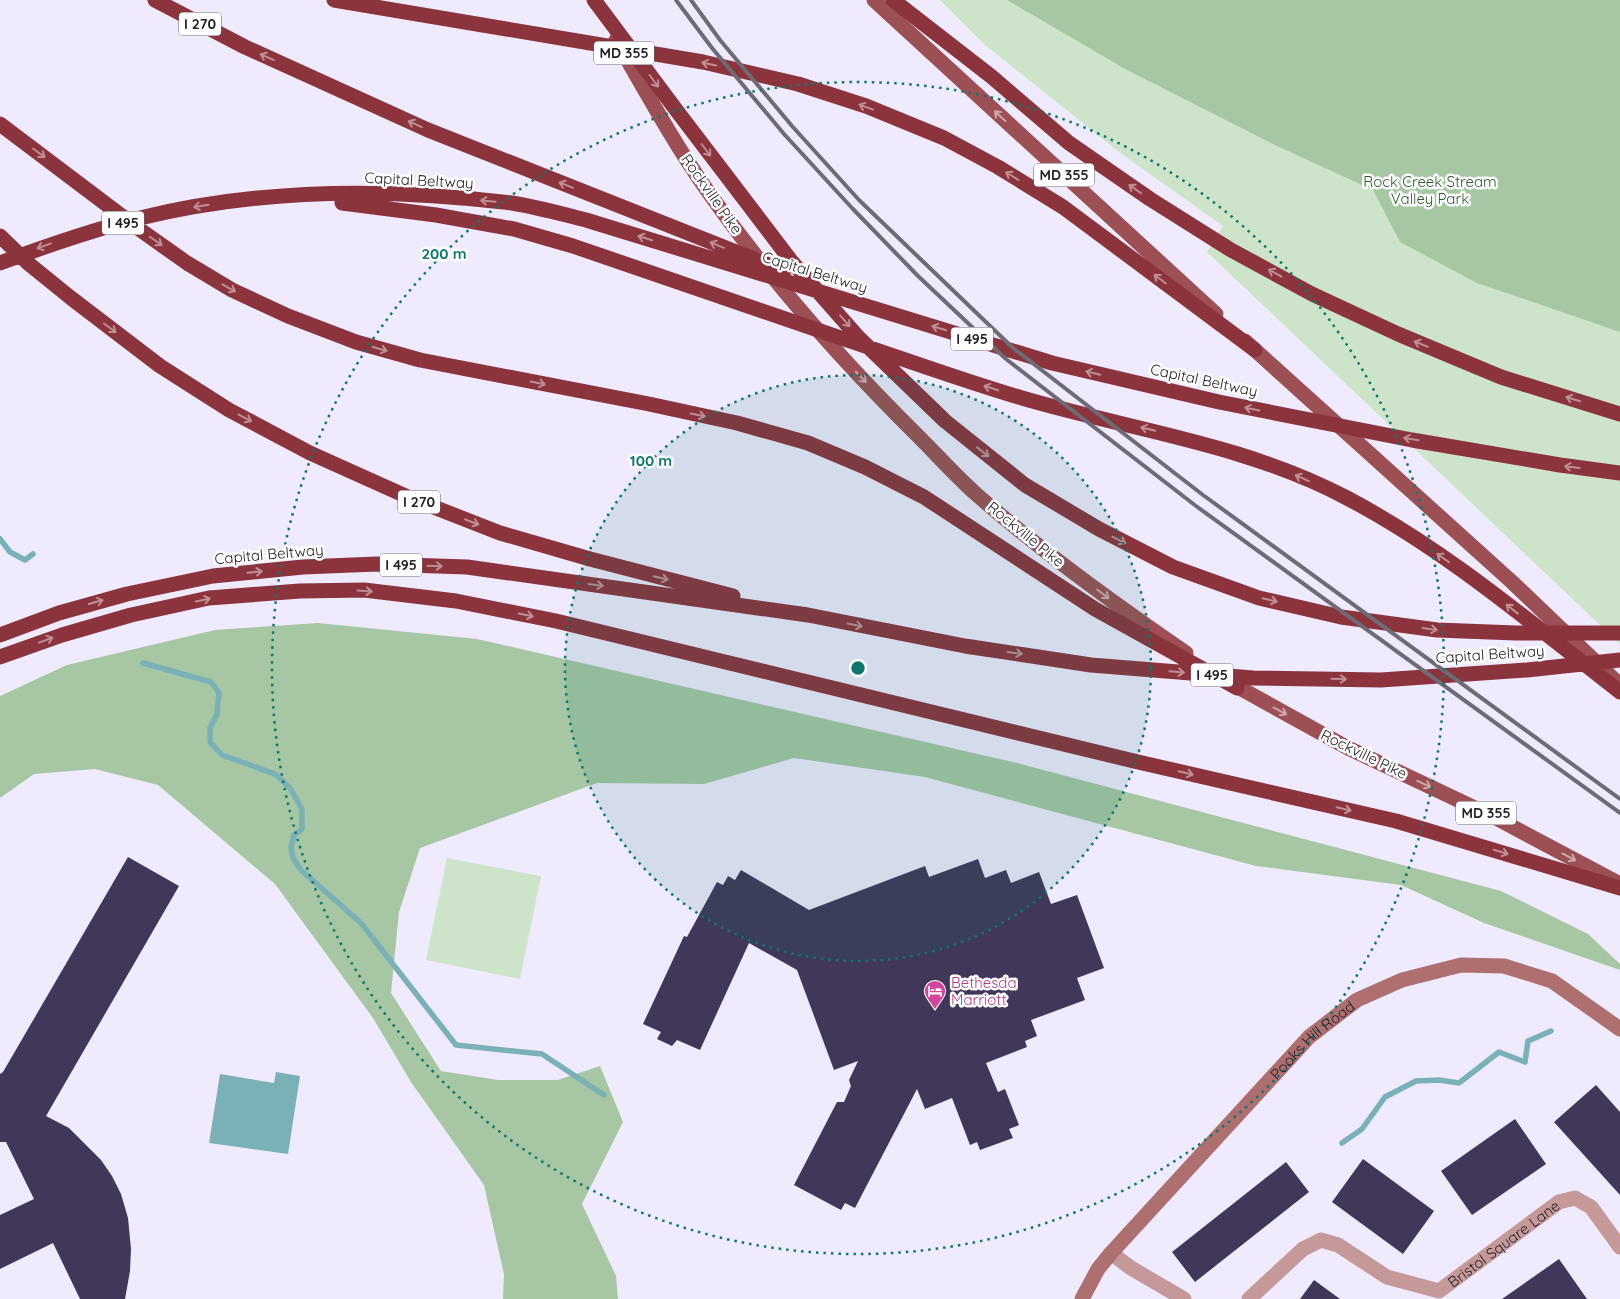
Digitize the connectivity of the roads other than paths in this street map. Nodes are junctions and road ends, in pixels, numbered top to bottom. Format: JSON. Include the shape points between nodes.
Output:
{"nodes":[{"id":1,"x":155,"y":0,"type":"edge"},
{"id":2,"x":334,"y":0,"type":"edge"},
{"id":3,"x":594,"y":0,"type":"edge"},
{"id":4,"x":874,"y":0,"type":"edge"},
{"id":5,"x":893,"y":0,"type":"edge"},
{"id":6,"x":0,"y":124,"type":"edge"},
{"id":7,"x":249,"y":198,"type":"junction"},
{"id":8,"x":0,"y":236,"type":"edge"},
{"id":9,"x":0,"y":263,"type":"edge"},
{"id":10,"x":893,"y":314,"type":"junction"},
{"id":11,"x":1255,"y":350,"type":"junction"},
{"id":12,"x":1620,"y":414,"type":"edge"},
{"id":13,"x":1620,"y":473,"type":"edge"},
{"id":14,"x":808,"y":615,"type":"junction"},
{"id":15,"x":1620,"y":633,"type":"edge"},
{"id":16,"x":0,"y":635,"type":"edge"},
{"id":17,"x":0,"y":656,"type":"edge"},
{"id":18,"x":1620,"y":660,"type":"edge"},
{"id":19,"x":1620,"y":685,"type":"edge"},
{"id":20,"x":1237,"y":688,"type":"junction"},
{"id":21,"x":1620,"y":692,"type":"edge"},
{"id":22,"x":1620,"y":886,"type":"edge"},
{"id":23,"x":1620,"y":1029,"type":"edge"},
{"id":24,"x":1620,"y":1247,"type":"edge"},
{"id":25,"x":1111,"y":1253,"type":"junction"},
{"id":26,"x":1082,"y":1299,"type":"edge"},
{"id":27,"x":1184,"y":1299,"type":"edge"},
{"id":28,"x":1249,"y":1299,"type":"edge"}],
"edges":[{"from":10,"to":1,"type":"highway","number":"I 270","one_way":true,"via":[[428,130],[245,47]]},
{"from":11,"to":2,"type":"highway","one_way":true,"via":[[1063,207],[944,138],[866,106],[798,84],[703,62]]},
{"from":3,"to":15,"type":"highway","one_way":true,"via":[[792,262],[858,337],[945,421],[1025,485],[1099,529],[1173,567],[1259,598],[1342,616],[1437,630]]},
{"from":3,"to":20,"type":"main road","name":"Rockville Pike","number":"MD 355","one_way":true,"via":[[654,107],[708,191],[767,271],[833,348],[975,492],[1027,536],[1126,612]]},
{"from":11,"to":4,"type":"main road","number":"MD 355","one_way":true},
{"from":12,"to":5,"type":"highway","one_way":true,"via":[[1501,376],[1398,334],[1312,294],[1232,250],[1069,143],[992,77]]},
{"from":6,"to":20,"type":"highway","one_way":true,"via":[[187,263],[232,290],[288,316],[356,342],[420,360],[650,404],[808,443],[924,497],[1094,609]]},
{"from":7,"to":9,"type":"highway","name":"Capital Beltway","number":"I 495","one_way":true,"via":[[141,218],[66,238]]},
{"from":10,"to":7,"type":"highway","name":"Capital Beltway","number":"I 495","one_way":true,"via":[[586,220],[514,204],[367,194]]},
{"from":21,"to":7,"type":"highway","one_way":true,"via":[[1483,586],[1415,539],[1347,498],[1276,466],[1208,444],[1023,398],[574,246],[514,229],[362,204]]},
{"from":8,"to":14,"type":"highway","number":"I 270","one_way":true,"via":[[29,264],[160,366],[230,410],[310,453],[408,498],[500,533]]},
{"from":13,"to":10,"type":"highway","name":"Capital Beltway","number":"I 495","one_way":true,"via":[[1412,440],[1219,402],[1052,363]]},
{"from":11,"to":19,"type":"main road","number":"MD 355","via":[[1512,582]]},
{"from":16,"to":14,"type":"highway","name":"Capital Beltway","number":"I 495","one_way":true,"via":[[59,613],[127,594],[213,576],[378,564],[468,567]]},
{"from":14,"to":18,"type":"highway","name":"Capital Beltway","number":"I 495","one_way":true,"via":[[965,646],[1091,664],[1253,678],[1381,680]]},
{"from":17,"to":22,"type":"highway","one_way":true,"via":[[62,634],[209,598],[364,590],[456,601],[556,621],[1138,762],[1396,820]]},
{"from":20,"to":22,"type":"main road","name":"Rockville Pike","number":"MD 355","one_way":true,"via":[[1348,748],[1494,817]]},
{"from":23,"to":25,"type":"street","name":"Pooks Hill Road","via":[[1552,980],[1504,966],[1461,965],[1402,980],[1357,1000],[1309,1037]]},
{"from":24,"to":28,"type":"street","name":"Bristol Square Lane","via":[[1591,1207],[1575,1198],[1559,1202],[1439,1291],[1386,1277],[1338,1245],[1321,1240],[1303,1250]]},
{"from":25,"to":26,"type":"street","name":"Pooks Hill Road"},
{"from":25,"to":27,"type":"street"}]}
